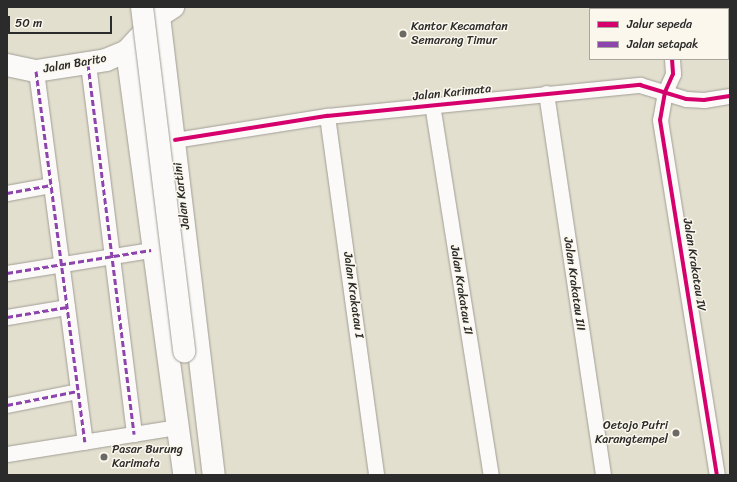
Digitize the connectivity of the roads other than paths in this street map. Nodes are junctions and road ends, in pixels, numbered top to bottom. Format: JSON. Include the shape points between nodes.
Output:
{"nodes":[{"id":1,"x":158,"y":10,"type":"edge"},
{"id":2,"x":126,"y":51,"type":"junction"},
{"id":3,"x":672,"y":60,"type":"edge"},
{"id":4,"x":88,"y":64,"type":"junction"},
{"id":5,"x":7,"y":65,"type":"edge"},
{"id":6,"x":36,"y":71,"type":"junction"},
{"id":7,"x":665,"y":92,"type":"junction"},
{"id":8,"x":546,"y":94,"type":"junction"},
{"id":9,"x":730,"y":96,"type":"edge"},
{"id":10,"x":432,"y":104,"type":"junction"},
{"id":11,"x":327,"y":116,"type":"junction"},
{"id":12,"x":175,"y":140,"type":"junction"},
{"id":13,"x":51,"y":185,"type":"junction"},
{"id":14,"x":7,"y":193,"type":"edge"},
{"id":15,"x":152,"y":250,"type":"junction"},
{"id":16,"x":110,"y":256,"type":"junction"},
{"id":17,"x":61,"y":263,"type":"junction"},
{"id":18,"x":7,"y":273,"type":"edge"},
{"id":19,"x":67,"y":307,"type":"junction"},
{"id":20,"x":7,"y":317,"type":"edge"},
{"id":21,"x":184,"y":352,"type":"junction"},
{"id":22,"x":201,"y":376,"type":"junction"},
{"id":23,"x":171,"y":379,"type":"junction"},
{"id":24,"x":78,"y":391,"type":"junction"},
{"id":25,"x":7,"y":405,"type":"edge"},
{"id":26,"x":178,"y":427,"type":"junction"},
{"id":27,"x":134,"y":434,"type":"junction"},
{"id":28,"x":84,"y":442,"type":"junction"},
{"id":29,"x":7,"y":454,"type":"edge"},
{"id":30,"x":184,"y":475,"type":"edge"},
{"id":31,"x":214,"y":475,"type":"edge"},
{"id":32,"x":376,"y":475,"type":"edge"},
{"id":33,"x":491,"y":475,"type":"edge"},
{"id":34,"x":603,"y":475,"type":"edge"},
{"id":35,"x":717,"y":475,"type":"edge"}],
"edges":[{"from":1,"to":2,"type":"main road","name":"Jalan Barito"},
{"from":1,"to":12,"type":"main road","name":"Jalan Kartini"},
{"from":1,"to":21,"type":"main road","name":"Jalan Kartini","bridge":true},
{"from":2,"to":4,"type":"main road","name":"Jalan Barito"},
{"from":2,"to":15,"type":"main road"},
{"from":3,"to":7,"type":"street","name":"Jalan Krakatau IV","via":[[673,74]]},
{"from":4,"to":6,"type":"main road","name":"Jalan Barito"},
{"from":4,"to":16,"type":"street"},
{"from":5,"to":6,"type":"main road","name":"Jalan Barito"},
{"from":6,"to":13,"type":"street"},
{"from":7,"to":8,"type":"street","name":"Jalan Karimata","via":[[640,85]]},
{"from":7,"to":9,"type":"street","name":"Jalan Karimata","via":[[698,100]]},
{"from":7,"to":35,"type":"street","name":"Jalan Krakatau IV","via":[[660,120]]},
{"from":8,"to":10,"type":"street","name":"Jalan Karimata"},
{"from":8,"to":34,"type":"street","name":"Jalan Krakatau III"},
{"from":10,"to":11,"type":"street","name":"Jalan Karimata"},
{"from":10,"to":33,"type":"street","name":"Jalan Krakatau II"},
{"from":11,"to":12,"type":"street","name":"Jalan Karimata"},
{"from":11,"to":32,"type":"street","name":"Jalan Krakatau I"},
{"from":12,"to":22,"type":"main road","name":"Jalan Kartini"},
{"from":13,"to":14,"type":"street"},
{"from":13,"to":17,"type":"street"},
{"from":15,"to":16,"type":"street"},
{"from":15,"to":23,"type":"main road"},
{"from":16,"to":17,"type":"street"},
{"from":16,"to":27,"type":"street"},
{"from":17,"to":18,"type":"street"},
{"from":17,"to":19,"type":"street"},
{"from":19,"to":20,"type":"street"},
{"from":19,"to":24,"type":"street"},
{"from":21,"to":22,"type":"main road"},
{"from":21,"to":23,"type":"main road"},
{"from":22,"to":31,"type":"main road","name":"Jalan Kartini"},
{"from":23,"to":26,"type":"main road"},
{"from":24,"to":25,"type":"street"},
{"from":24,"to":28,"type":"street"},
{"from":26,"to":27,"type":"street"},
{"from":26,"to":30,"type":"main road"},
{"from":27,"to":28,"type":"street"},
{"from":28,"to":29,"type":"street"}]}
